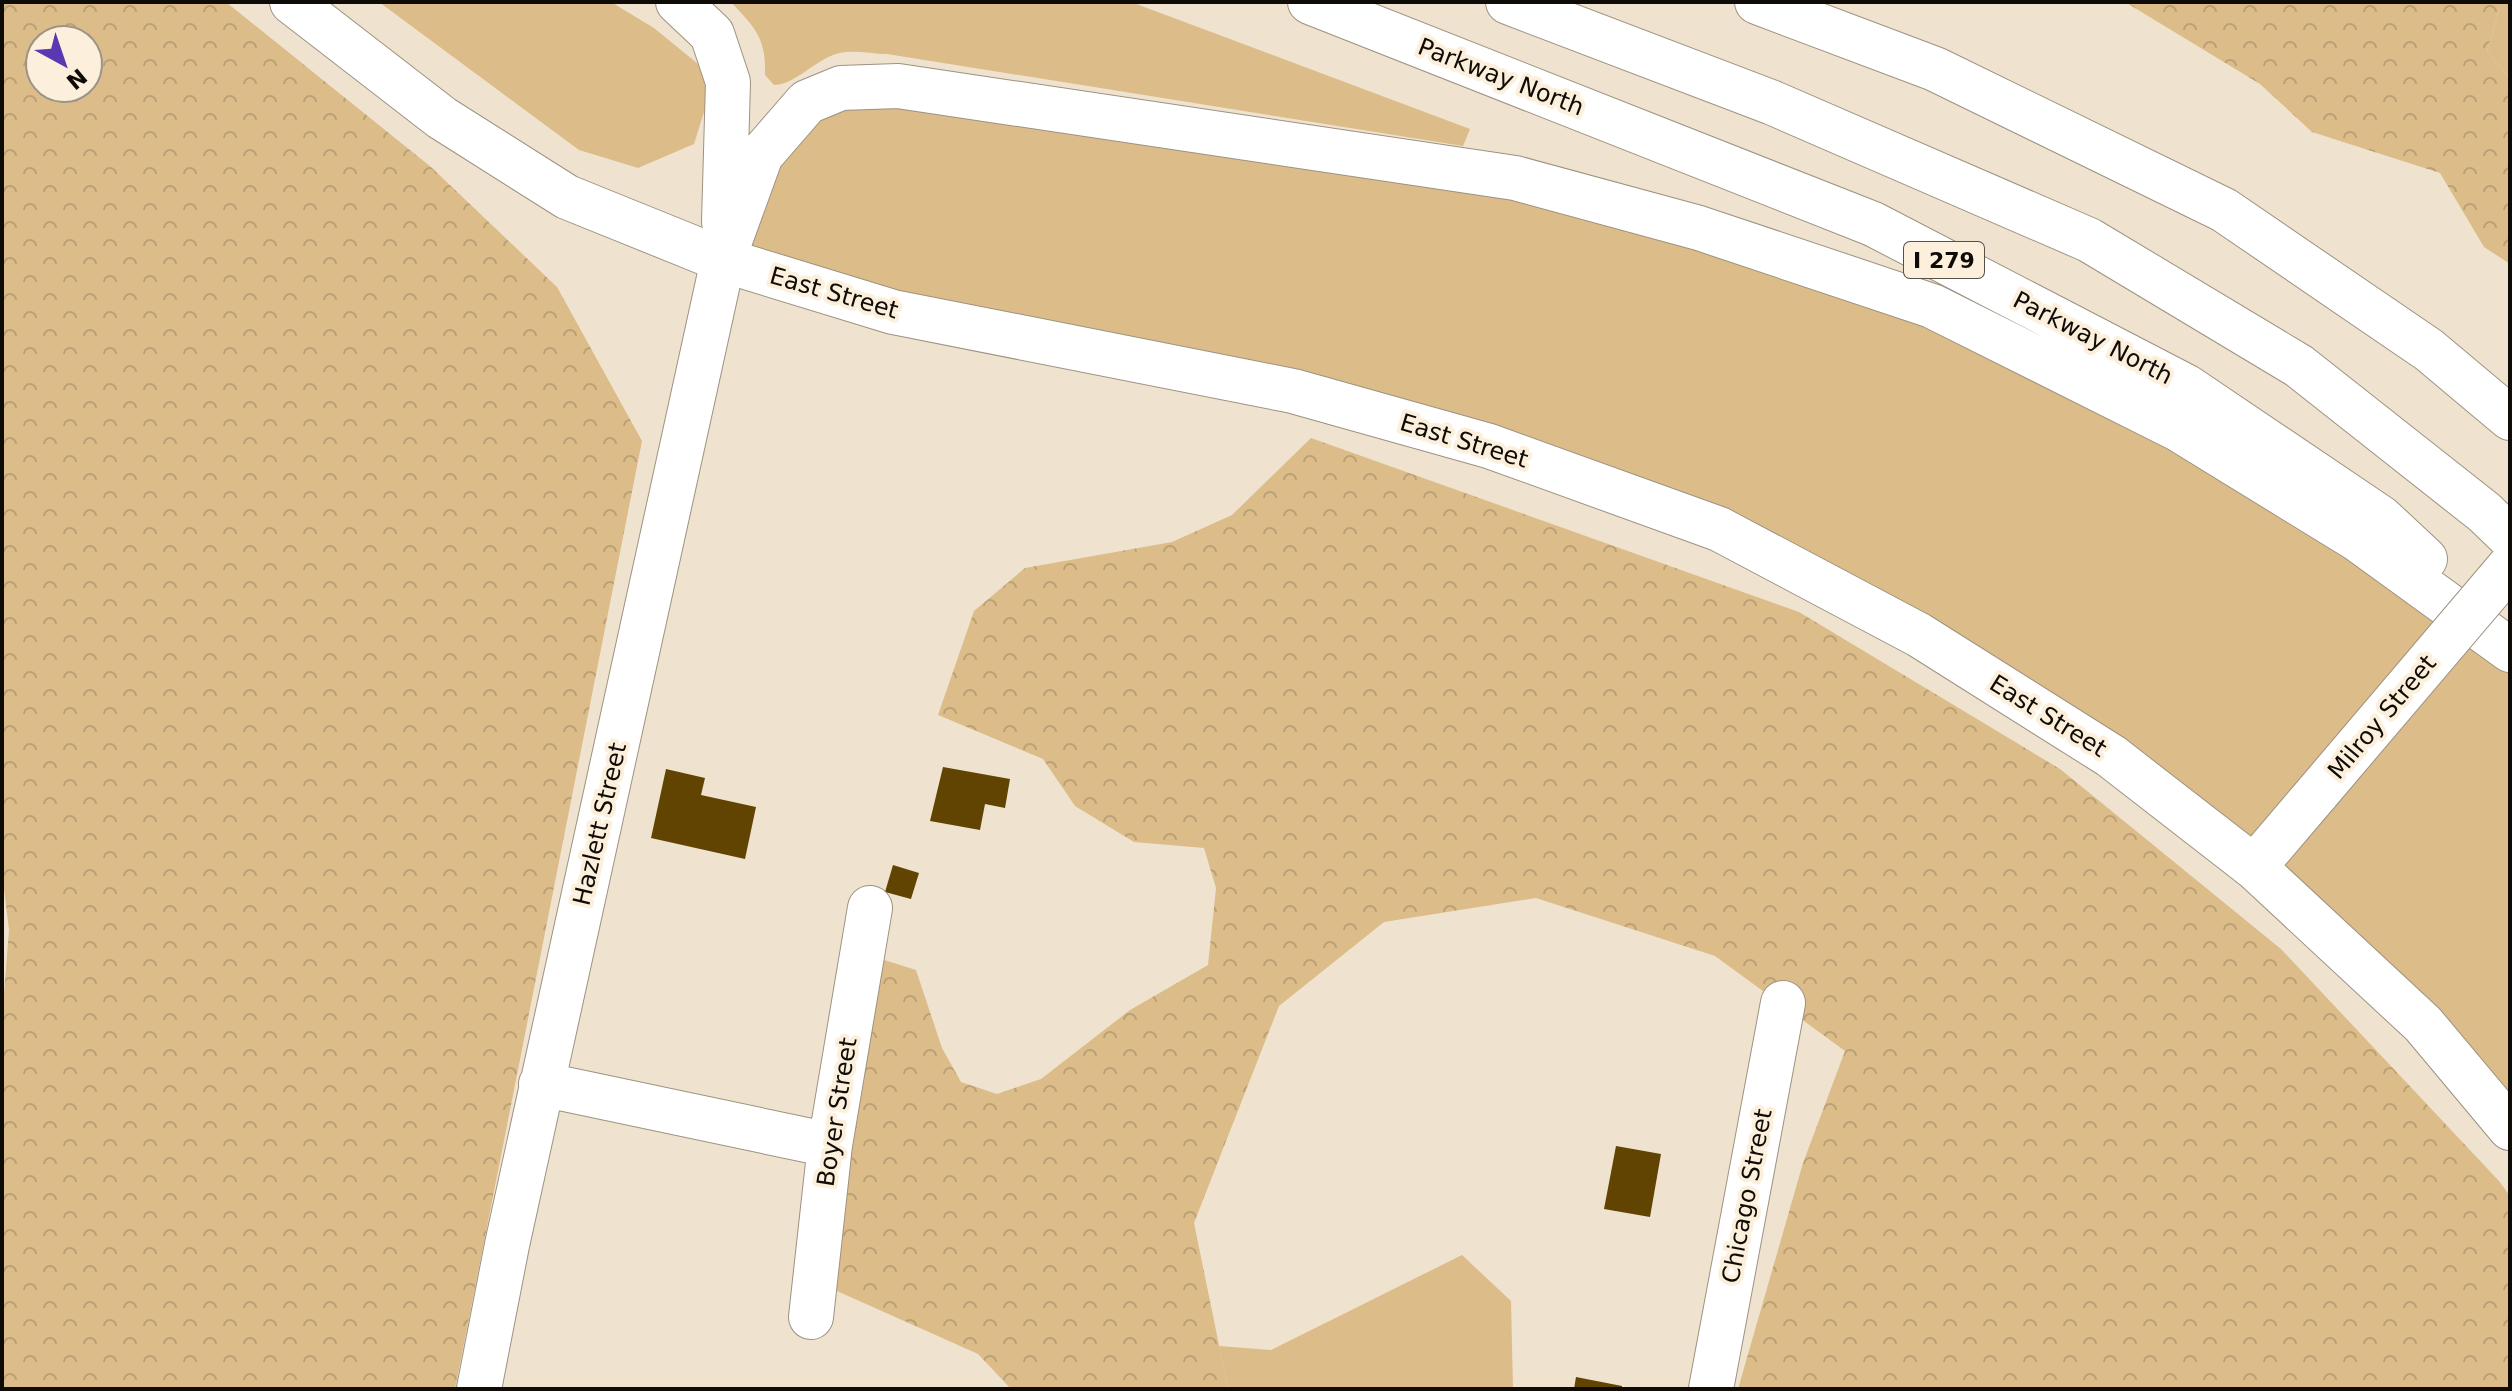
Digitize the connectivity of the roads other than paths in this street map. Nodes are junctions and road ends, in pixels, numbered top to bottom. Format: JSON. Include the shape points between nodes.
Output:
{"nodes":[{"id":1,"x":292,"y":2,"type":"edge"},
{"id":2,"x":678,"y":2,"type":"edge"},
{"id":3,"x":1310,"y":2,"type":"edge"},
{"id":4,"x":1508,"y":2,"type":"edge"},
{"id":5,"x":1757,"y":2,"type":"edge"},
{"id":6,"x":723,"y":260,"type":"junction"},
{"id":7,"x":2510,"y":418,"type":"edge"},
{"id":8,"x":2510,"y":537,"type":"edge"},
{"id":9,"x":2510,"y":566,"type":"edge"},
{"id":10,"x":2510,"y":639,"type":"edge"},
{"id":11,"x":2510,"y":650,"type":"edge"},
{"id":12,"x":2254,"y":867,"type":"junction"},
{"id":13,"x":870,"y":908,"type":"dead end"},
{"id":14,"x":1783,"y":1003,"type":"dead end"},
{"id":15,"x":541,"y":1084,"type":"junction"},
{"id":16,"x":2510,"y":1128,"type":"edge"},
{"id":17,"x":830,"y":1145,"type":"junction"},
{"id":18,"x":811,"y":1317,"type":"dead end"},
{"id":19,"x":479,"y":1389,"type":"edge"},
{"id":20,"x":1711,"y":1389,"type":"edge"}],
"edges":[{"from":1,"to":6,"type":"main road","name":"East Street","via":[[442,118],[567,197]]},
{"from":2,"to":6,"type":"main road","via":[[712,34],[728,82]]},
{"from":3,"to":10,"type":"main road","name":"Parkway North","number":"I 279","via":[[1873,224],[2187,387],[2381,518]]},
{"from":4,"to":8,"type":"main road","via":[[1773,103],[2089,240],[2299,366]]},
{"from":5,"to":7,"type":"main road","via":[[1935,69],[2224,210],[2429,350]]},
{"from":6,"to":11,"type":"main road","via":[[761,155],[807,102],[841,88],[898,86],[1515,178],[1699,228],[1932,306],[2178,429],[2357,539]]},
{"from":6,"to":12,"type":"main road","name":"East Street","via":[[893,312],[1293,391],[1489,446],[1719,529],[1919,635],[2098,748]]},
{"from":6,"to":15,"type":"main road","name":"Hazlett Street"},
{"from":9,"to":12,"type":"main road","name":"Milroy Street","bridge":true},
{"from":12,"to":16,"type":"main road","name":"East Street","via":[[2423,1024]]},
{"from":13,"to":17,"type":"main road","name":"Boyer Street"},
{"from":14,"to":20,"type":"main road","name":"Chicago Street"},
{"from":15,"to":17,"type":"main road"},
{"from":15,"to":19,"type":"main road","name":"Hazlett Street"},
{"from":17,"to":18,"type":"main road","name":"Boyer Street"}]}
